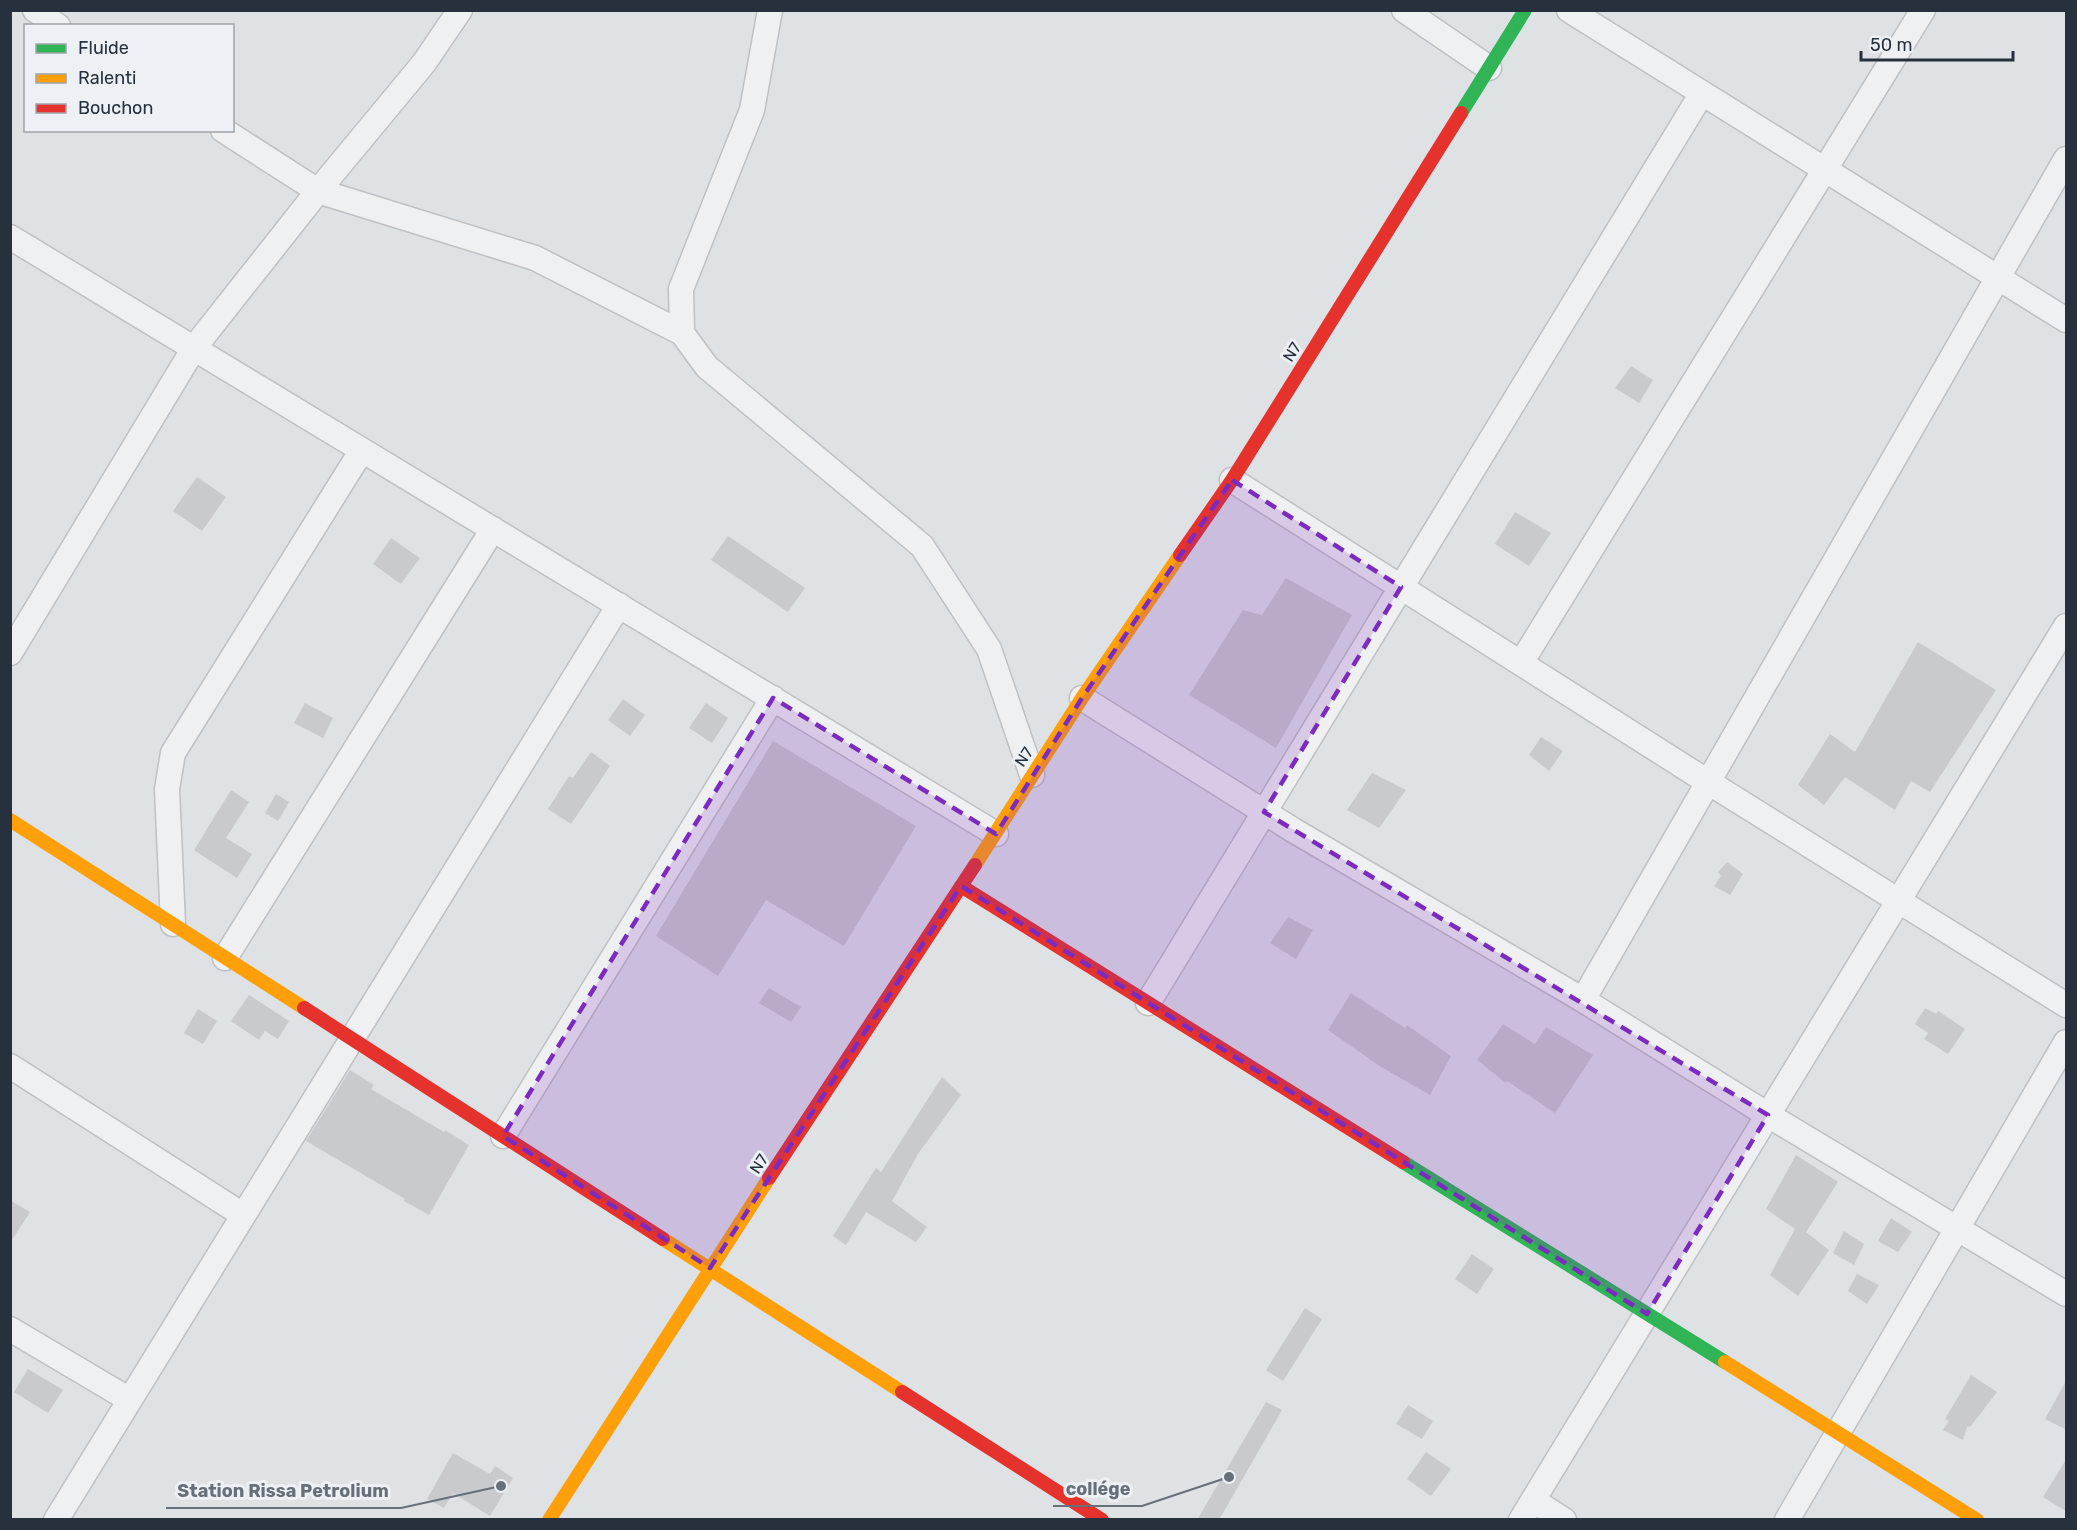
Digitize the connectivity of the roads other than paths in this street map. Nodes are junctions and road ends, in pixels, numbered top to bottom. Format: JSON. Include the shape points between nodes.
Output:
{"nodes":[{"id":1,"x":35,"y":10,"type":"edge"},
{"id":2,"x":460,"y":10,"type":"edge"},
{"id":3,"x":770,"y":10,"type":"edge"},
{"id":4,"x":1404,"y":10,"type":"edge"},
{"id":5,"x":1525,"y":10,"type":"edge"},
{"id":6,"x":1569,"y":10,"type":"edge"},
{"id":7,"x":1923,"y":10,"type":"edge"},
{"id":8,"x":55,"y":24,"type":"edge"},
{"id":9,"x":1489,"y":68,"type":"junction"},
{"id":10,"x":1702,"y":93,"type":"junction"},
{"id":11,"x":226,"y":132,"type":"edge"},
{"id":12,"x":2067,"y":159,"type":"edge"},
{"id":13,"x":1825,"y":170,"type":"junction"},
{"id":14,"x":318,"y":191,"type":"junction"},
{"id":15,"x":10,"y":237,"type":"edge"},
{"id":16,"x":1998,"y":278,"type":"junction"},
{"id":17,"x":2067,"y":320,"type":"edge"},
{"id":18,"x":682,"y":333,"type":"junction"},
{"id":19,"x":194,"y":348,"type":"junction"},
{"id":20,"x":363,"y":450,"type":"junction"},
{"id":21,"x":1232,"y":480,"type":"junction"},
{"id":22,"x":493,"y":529,"type":"junction"},
{"id":23,"x":1401,"y":587,"type":"junction"},
{"id":24,"x":619,"y":605,"type":"junction"},
{"id":25,"x":2067,"y":626,"type":"edge"},
{"id":26,"x":10,"y":653,"type":"edge"},
{"id":27,"x":1521,"y":663,"type":"junction"},
{"id":28,"x":772,"y":698,"type":"junction"},
{"id":29,"x":1082,"y":698,"type":"junction"},
{"id":30,"x":1032,"y":775,"type":"junction"},
{"id":31,"x":1708,"y":782,"type":"junction"},
{"id":32,"x":1264,"y":812,"type":"junction"},
{"id":33,"x":10,"y":820,"type":"edge"},
{"id":34,"x":996,"y":834,"type":"junction"},
{"id":35,"x":962,"y":886,"type":"junction"},
{"id":36,"x":1899,"y":900,"type":"junction"},
{"id":37,"x":173,"y":924,"type":"junction"},
{"id":38,"x":225,"y":957,"type":"junction"},
{"id":39,"x":1583,"y":1000,"type":"junction"},
{"id":40,"x":1148,"y":1003,"type":"junction"},
{"id":41,"x":2067,"y":1005,"type":"edge"},
{"id":42,"x":351,"y":1039,"type":"junction"},
{"id":43,"x":2067,"y":1042,"type":"edge"},
{"id":44,"x":10,"y":1066,"type":"edge"},
{"id":45,"x":1768,"y":1115,"type":"junction"},
{"id":46,"x":503,"y":1136,"type":"junction"},
{"id":47,"x":243,"y":1215,"type":"junction"},
{"id":48,"x":1957,"y":1229,"type":"junction"},
{"id":49,"x":710,"y":1268,"type":"junction"},
{"id":50,"x":2067,"y":1294,"type":"edge"},
{"id":51,"x":1647,"y":1314,"type":"junction"},
{"id":52,"x":10,"y":1329,"type":"edge"},
{"id":53,"x":130,"y":1400,"type":"junction"},
{"id":54,"x":1838,"y":1433,"type":"junction"},
{"id":55,"x":1527,"y":1510,"type":"edge"},
{"id":56,"x":56,"y":1520,"type":"edge"},
{"id":57,"x":549,"y":1520,"type":"edge"},
{"id":58,"x":1102,"y":1520,"type":"edge"},
{"id":59,"x":1564,"y":1520,"type":"edge"},
{"id":60,"x":1787,"y":1520,"type":"edge"},
{"id":61,"x":1977,"y":1520,"type":"edge"}],
"edges":[{"from":1,"to":8,"type":"street"},
{"from":2,"to":14,"type":"street","via":[[424,63]]},
{"from":3,"to":18,"type":"street","via":[[752,110],[681,289]]},
{"from":4,"to":9,"type":"street"},
{"from":5,"to":9,"type":"street","name":"N7"},
{"from":6,"to":10,"type":"street"},
{"from":7,"to":13,"type":"street"},
{"from":9,"to":21,"type":"street","name":"N7"},
{"from":10,"to":13,"type":"street"},
{"from":10,"to":23,"type":"street"},
{"from":11,"to":14,"type":"street"},
{"from":12,"to":16,"type":"street"},
{"from":13,"to":16,"type":"street"},
{"from":13,"to":27,"type":"street"},
{"from":14,"to":18,"type":"street","via":[[535,258]]},
{"from":14,"to":19,"type":"street"},
{"from":15,"to":19,"type":"street"},
{"from":16,"to":17,"type":"street"},
{"from":16,"to":31,"type":"street"},
{"from":18,"to":30,"type":"street","via":[[707,367],[922,546],[989,649]]},
{"from":19,"to":20,"type":"street"},
{"from":19,"to":26,"type":"street"},
{"from":20,"to":22,"type":"street"},
{"from":20,"to":37,"type":"street","via":[[173,753],[167,789]]},
{"from":21,"to":23,"type":"street"},
{"from":21,"to":29,"type":"street","name":"N7"},
{"from":22,"to":24,"type":"street"},
{"from":22,"to":38,"type":"street"},
{"from":23,"to":27,"type":"street"},
{"from":23,"to":32,"type":"street"},
{"from":24,"to":28,"type":"street"},
{"from":24,"to":42,"type":"street"},
{"from":25,"to":36,"type":"street"},
{"from":27,"to":31,"type":"street"},
{"from":28,"to":34,"type":"street"},
{"from":28,"to":46,"type":"street"},
{"from":29,"to":30,"type":"street","name":"N7"},
{"from":29,"to":32,"type":"street"},
{"from":30,"to":34,"type":"street","name":"N7"},
{"from":31,"to":36,"type":"street"},
{"from":31,"to":39,"type":"street"},
{"from":32,"to":39,"type":"street"},
{"from":32,"to":40,"type":"street"},
{"from":33,"to":37,"type":"street"},
{"from":34,"to":35,"type":"street","name":"N7"},
{"from":35,"to":40,"type":"street"},
{"from":35,"to":49,"type":"street","name":"N7"},
{"from":36,"to":41,"type":"street"},
{"from":36,"to":45,"type":"street"},
{"from":37,"to":38,"type":"street"},
{"from":38,"to":42,"type":"street"},
{"from":39,"to":45,"type":"street"},
{"from":40,"to":51,"type":"street"},
{"from":42,"to":46,"type":"street"},
{"from":42,"to":47,"type":"street"},
{"from":43,"to":48,"type":"street"},
{"from":44,"to":47,"type":"street"},
{"from":45,"to":48,"type":"street"},
{"from":45,"to":51,"type":"street"},
{"from":46,"to":49,"type":"street"},
{"from":47,"to":53,"type":"street"},
{"from":48,"to":50,"type":"street"},
{"from":48,"to":54,"type":"street"},
{"from":49,"to":57,"type":"street","name":"N7"},
{"from":49,"to":58,"type":"street"},
{"from":51,"to":54,"type":"street"},
{"from":51,"to":55,"type":"street"},
{"from":52,"to":53,"type":"street"},
{"from":53,"to":56,"type":"street"},
{"from":54,"to":60,"type":"street"},
{"from":54,"to":61,"type":"street"},
{"from":55,"to":59,"type":"street"}]}
